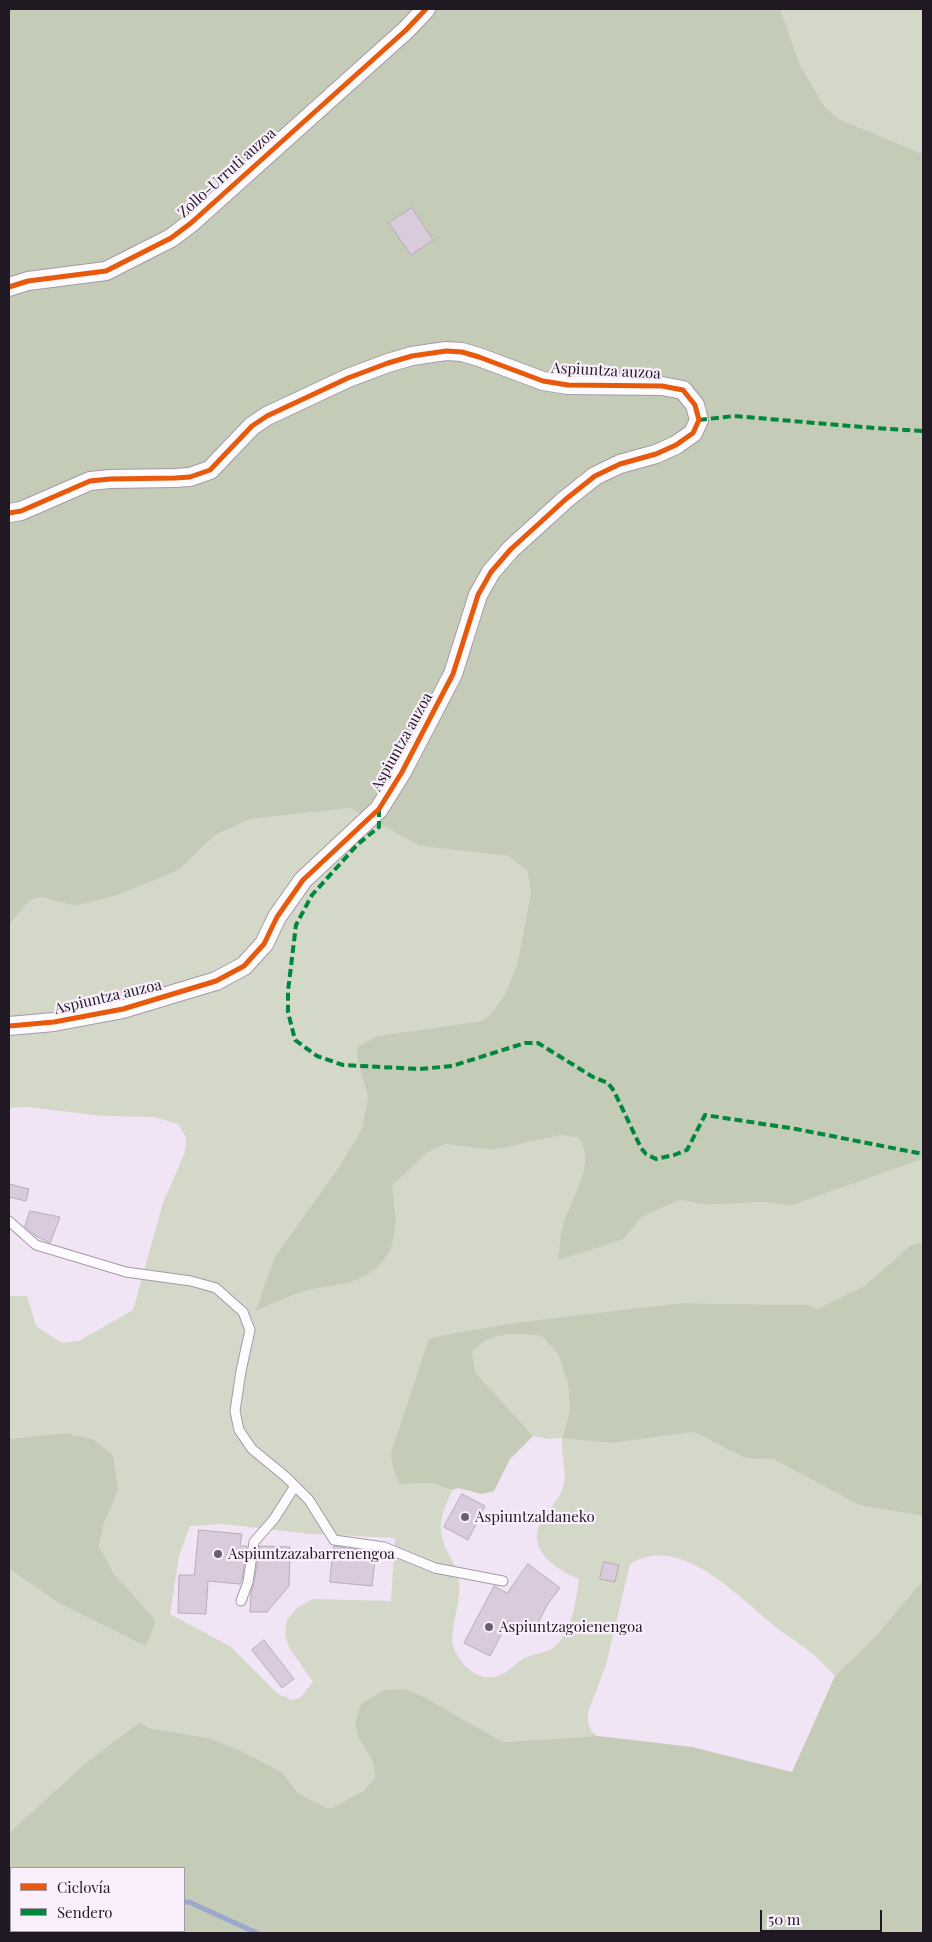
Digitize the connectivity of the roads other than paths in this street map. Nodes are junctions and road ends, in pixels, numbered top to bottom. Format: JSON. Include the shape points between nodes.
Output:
{"nodes":[{"id":1,"x":426,"y":9,"type":"edge"},
{"id":2,"x":9,"y":287,"type":"edge"},
{"id":3,"x":9,"y":513,"type":"edge"},
{"id":4,"x":9,"y":1026,"type":"edge"},
{"id":5,"x":9,"y":1221,"type":"edge"},
{"id":6,"x":295,"y":1486,"type":"junction"},
{"id":7,"x":502,"y":1581,"type":"dead end"},
{"id":8,"x":241,"y":1601,"type":"dead end"}],
"edges":[{"from":1,"to":2,"type":"street","name":"Zollo-Urruti auzoa","via":[[171,238],[106,271],[28,281]]},
{"from":3,"to":4,"type":"street","name":"Aspiuntza auzoa","via":[[21,512],[90,481],[190,477],[210,470],[252,426],[267,416],[388,363],[446,351],[462,352],[543,381],[662,386],[683,390],[696,405],[699,420],[692,433],[676,445],[595,476],[511,549],[491,572],[478,595],[453,674],[380,809],[303,880],[277,917],[264,944],[244,966],[216,981],[124,1009],[54,1022]]},
{"from":5,"to":6,"type":"lane","via":[[36,1245],[126,1272],[191,1281],[216,1288],[243,1312],[250,1330],[235,1412],[239,1430],[252,1449]]},
{"from":6,"to":7,"type":"lane","via":[[309,1500],[334,1540],[384,1547],[436,1568]]},
{"from":6,"to":8,"type":"lane","via":[[274,1519],[254,1542],[248,1582]]}]}
